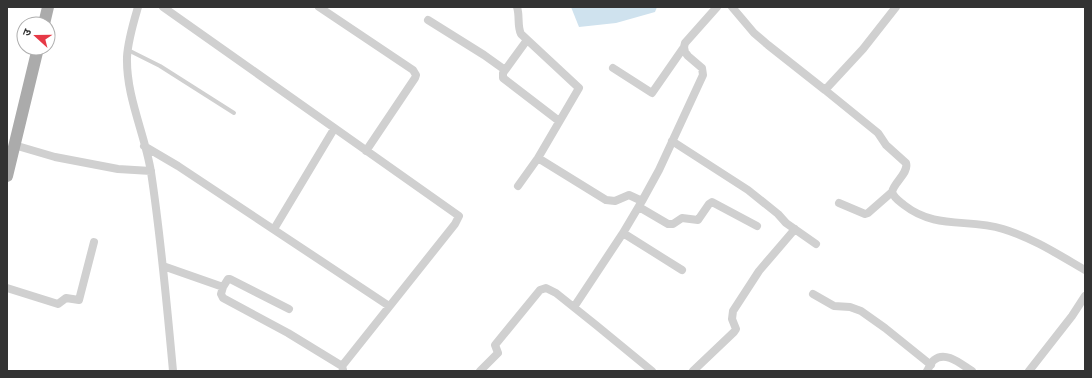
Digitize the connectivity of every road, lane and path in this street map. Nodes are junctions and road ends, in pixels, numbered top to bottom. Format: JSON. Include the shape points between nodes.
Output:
{"nodes":[{"id":1,"x":138,"y":7,"type":"edge"},
{"id":2,"x":162,"y":7,"type":"edge"},
{"id":3,"x":319,"y":7,"type":"edge"},
{"id":4,"x":516,"y":7,"type":"edge"},
{"id":5,"x":717,"y":7,"type":"edge"},
{"id":6,"x":732,"y":7,"type":"edge"},
{"id":7,"x":896,"y":7,"type":"edge"},
{"id":8,"x":428,"y":20,"type":"dead end"},
{"id":9,"x":527,"y":40,"type":"junction"},
{"id":10,"x":684,"y":48,"type":"junction"},
{"id":11,"x":128,"y":50,"type":"junction"},
{"id":12,"x":36,"y":56,"type":"edge"},
{"id":13,"x":613,"y":68,"type":"dead end"},
{"id":14,"x":505,"y":70,"type":"junction"},
{"id":15,"x":825,"y":90,"type":"junction"},
{"id":16,"x":234,"y":113,"type":"dead end"},
{"id":17,"x":559,"y":121,"type":"junction"},
{"id":18,"x":334,"y":129,"type":"junction"},
{"id":19,"x":672,"y":141,"type":"junction"},
{"id":20,"x":14,"y":145,"type":"junction"},
{"id":21,"x":144,"y":146,"type":"junction"},
{"id":22,"x":366,"y":151,"type":"junction"},
{"id":23,"x":538,"y":158,"type":"junction"},
{"id":24,"x":151,"y":171,"type":"junction"},
{"id":25,"x":7,"y":176,"type":"edge"},
{"id":26,"x":518,"y":186,"type":"dead end"},
{"id":27,"x":892,"y":192,"type":"junction"},
{"id":28,"x":839,"y":203,"type":"dead end"},
{"id":29,"x":641,"y":204,"type":"junction"},
{"id":30,"x":757,"y":226,"type":"dead end"},
{"id":31,"x":274,"y":228,"type":"junction"},
{"id":32,"x":794,"y":229,"type":"junction"},
{"id":33,"x":623,"y":233,"type":"junction"},
{"id":34,"x":94,"y":242,"type":"dead end"},
{"id":35,"x":816,"y":244,"type":"dead end"},
{"id":36,"x":164,"y":266,"type":"junction"},
{"id":37,"x":682,"y":270,"type":"dead end"},
{"id":38,"x":1085,"y":270,"type":"edge"},
{"id":39,"x":223,"y":287,"type":"junction"},
{"id":40,"x":7,"y":288,"type":"edge"},
{"id":41,"x":813,"y":294,"type":"dead end"},
{"id":42,"x":1085,"y":296,"type":"edge"},
{"id":43,"x":389,"y":306,"type":"junction"},
{"id":44,"x":574,"y":307,"type":"junction"},
{"id":45,"x":288,"y":309,"type":"dead end"},
{"id":46,"x":343,"y":368,"type":"edge"},
{"id":47,"x":929,"y":368,"type":"edge"},
{"id":48,"x":173,"y":371,"type":"edge"},
{"id":49,"x":480,"y":371,"type":"edge"},
{"id":50,"x":652,"y":371,"type":"edge"},
{"id":51,"x":693,"y":371,"type":"edge"},
{"id":52,"x":972,"y":371,"type":"edge"},
{"id":53,"x":1029,"y":371,"type":"edge"}],
"edges":[{"from":1,"to":11,"type":"street"},
{"from":2,"to":18,"type":"street"},
{"from":3,"to":22,"type":"street","via":[[413,70],[416,75]]},
{"from":4,"to":9,"type":"street","via":[[519,29]]},
{"from":5,"to":10,"type":"street","via":[[685,43]]},
{"from":6,"to":15,"type":"street","via":[[763,41]]},
{"from":7,"to":15,"type":"street","via":[[863,49]]},
{"from":8,"to":14,"type":"street"},
{"from":9,"to":14,"type":"street"},
{"from":9,"to":17,"type":"street","via":[[578,85],[579,90]]},
{"from":10,"to":13,"type":"street","via":[[652,93]]},
{"from":10,"to":19,"type":"street","via":[[688,56],[702,68],[703,75]]},
{"from":11,"to":16,"type":"lane","via":[[160,66]]},
{"from":11,"to":21,"type":"street","via":[[128,75]]},
{"from":12,"to":20,"type":"main road"},
{"from":14,"to":17,"type":"street","via":[[505,80]]},
{"from":15,"to":27,"type":"street","via":[[878,133],[886,145],[906,163],[906,169],[892,188]]},
{"from":17,"to":23,"type":"street"},
{"from":18,"to":22,"type":"street"},
{"from":18,"to":31,"type":"street"},
{"from":19,"to":29,"type":"street"},
{"from":19,"to":32,"type":"street","via":[[748,190]]},
{"from":20,"to":24,"type":"street","via":[[55,157],[111,168]]},
{"from":20,"to":25,"type":"main road"},
{"from":21,"to":24,"type":"street"},
{"from":21,"to":31,"type":"street"},
{"from":22,"to":43,"type":"street","via":[[459,216]]},
{"from":23,"to":26,"type":"street"},
{"from":23,"to":29,"type":"street","via":[[606,200],[615,202],[629,195]]},
{"from":24,"to":36,"type":"street"},
{"from":27,"to":28,"type":"street","via":[[865,214]]},
{"from":27,"to":38,"type":"street","via":[[896,199],[924,217],[1002,228],[1039,244]]},
{"from":29,"to":30,"type":"street","via":[[668,224],[673,224],[682,218],[698,220],[712,202]]},
{"from":29,"to":33,"type":"street"},
{"from":31,"to":43,"type":"street"},
{"from":32,"to":35,"type":"street"},
{"from":32,"to":51,"type":"street","via":[[759,271],[733,311],[732,319],[736,328],[734,332]]},
{"from":33,"to":37,"type":"street"},
{"from":33,"to":44,"type":"street"},
{"from":34,"to":40,"type":"street","via":[[79,300],[66,298],[58,304]]},
{"from":36,"to":39,"type":"street"},
{"from":36,"to":48,"type":"street"},
{"from":39,"to":45,"type":"street","via":[[230,279]]},
{"from":39,"to":46,"type":"street","via":[[223,298],[288,333]]},
{"from":41,"to":47,"type":"street","via":[[834,306],[850,306],[861,311],[885,328]]},
{"from":42,"to":53,"type":"street"},
{"from":43,"to":46,"type":"street"},
{"from":44,"to":49,"type":"street","via":[[543,288],[495,345],[498,353]]},
{"from":44,"to":50,"type":"street"},
{"from":47,"to":52,"type":"street","via":[[933,360],[946,357]]}]}
